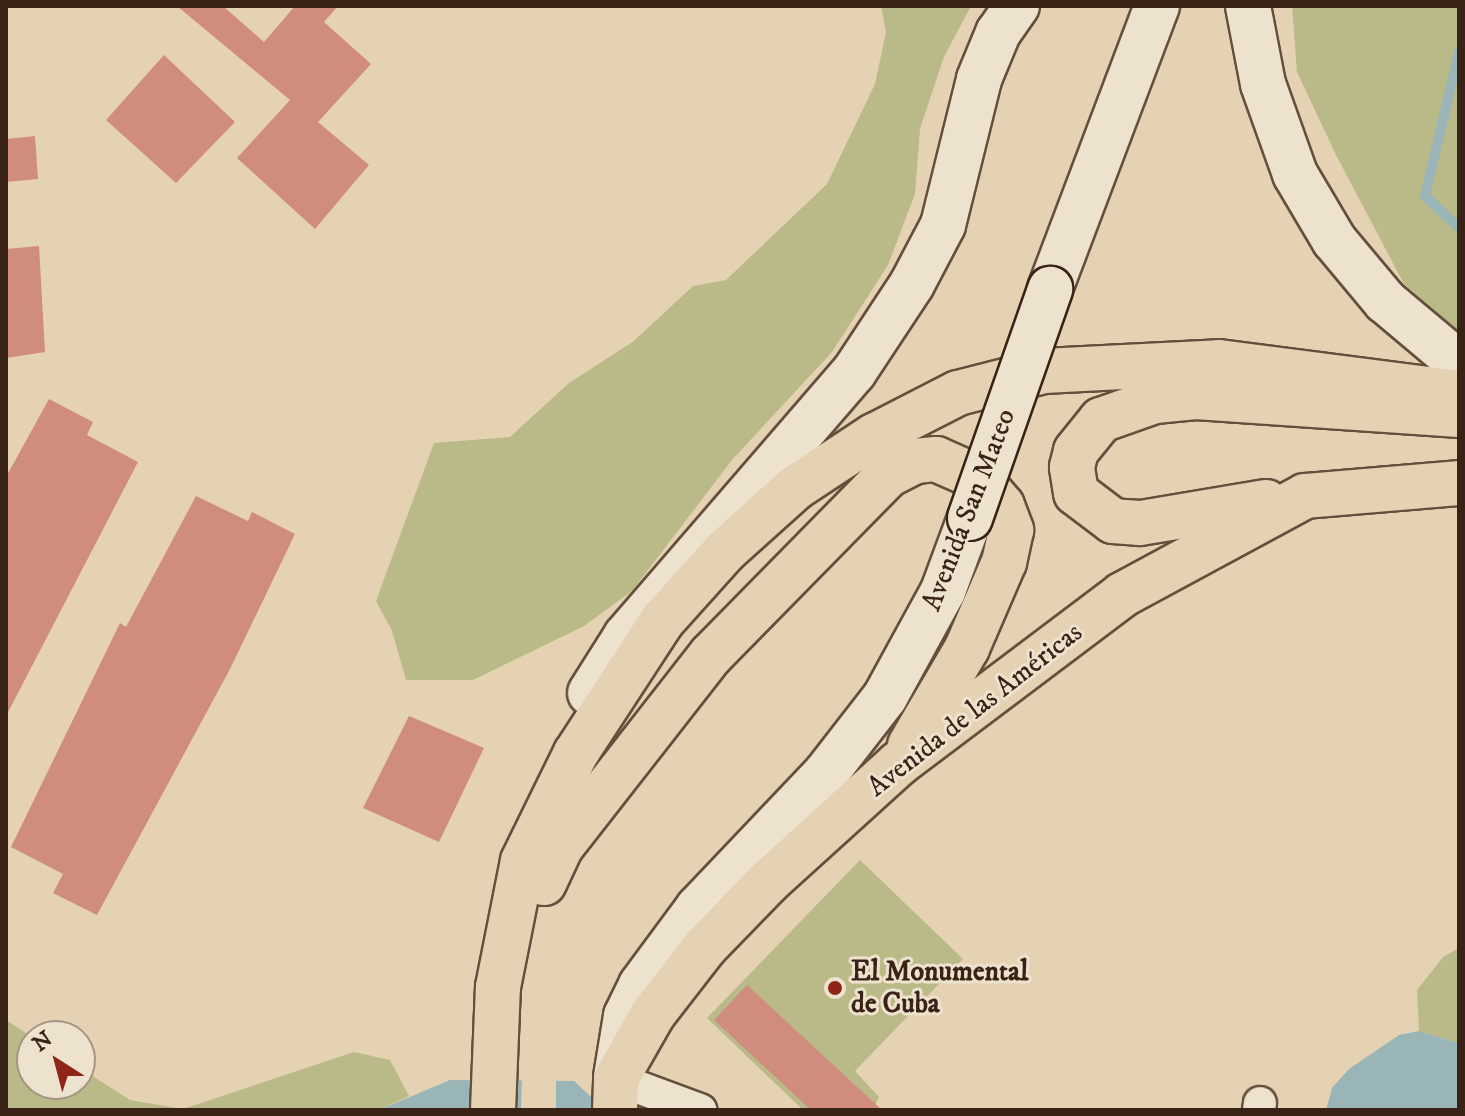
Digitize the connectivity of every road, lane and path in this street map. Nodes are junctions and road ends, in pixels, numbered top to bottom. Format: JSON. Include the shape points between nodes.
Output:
{"nodes":[{"id":1,"x":1017,"y":6,"type":"edge"},
{"id":2,"x":1157,"y":6,"type":"edge"},
{"id":3,"x":1248,"y":6,"type":"edge"},
{"id":4,"x":1459,"y":363,"type":"edge"},
{"id":5,"x":1459,"y":393,"type":"edge"},
{"id":6,"x":1459,"y":415,"type":"edge"},
{"id":7,"x":1459,"y":483,"type":"edge"},
{"id":8,"x":1305,"y":496,"type":"junction"},
{"id":9,"x":898,"y":764,"type":"junction"},
{"id":10,"x":523,"y":861,"type":"junction"},
{"id":11,"x":498,"y":987,"type":"junction"},
{"id":12,"x":615,"y":1095,"type":"edge"},
{"id":13,"x":493,"y":1110,"type":"edge"},
{"id":14,"x":700,"y":1110,"type":"edge"}],
"edges":[{"from":1,"to":10,"type":"main road","via":[[998,33],[979,79],[943,225],[912,284],[798,442],[626,636],[555,757]]},
{"from":2,"to":12,"type":"main road","name":"Avenida San Mateo","bridge":true,"via":[[943,591],[885,697],[826,773],[698,908],[641,985],[626,1016]]},
{"from":3,"to":4,"type":"main road","via":[[1263,84],[1295,174],[1334,240],[1385,301]]},
{"from":5,"to":10,"type":"main road","via":[[1219,362],[1044,371],[958,393],[874,436],[808,480],[725,551],[662,621],[610,699],[576,753]]},
{"from":6,"to":8,"type":"main road","via":[[1196,397],[1155,401],[1101,420],[1076,451],[1072,467],[1076,493],[1113,521],[1140,523]]},
{"from":7,"to":8,"type":"main road","name":"Avenida de las Américas"},
{"from":8,"to":9,"type":"main road","name":"Avenida de las Américas","via":[[1122,595]]},
{"from":9,"to":11,"type":"main road","via":[[967,648],[1004,562],[1011,530],[1002,506],[977,477],[936,459],[916,461],[888,475],[711,655],[633,748],[560,848]]},
{"from":9,"to":12,"type":"main road","name":"Avenida de las Américas","via":[[705,947],[653,1014]]},
{"from":10,"to":11,"type":"main road"},
{"from":11,"to":13,"type":"main road"},
{"from":12,"to":14,"type":"street"}]}
